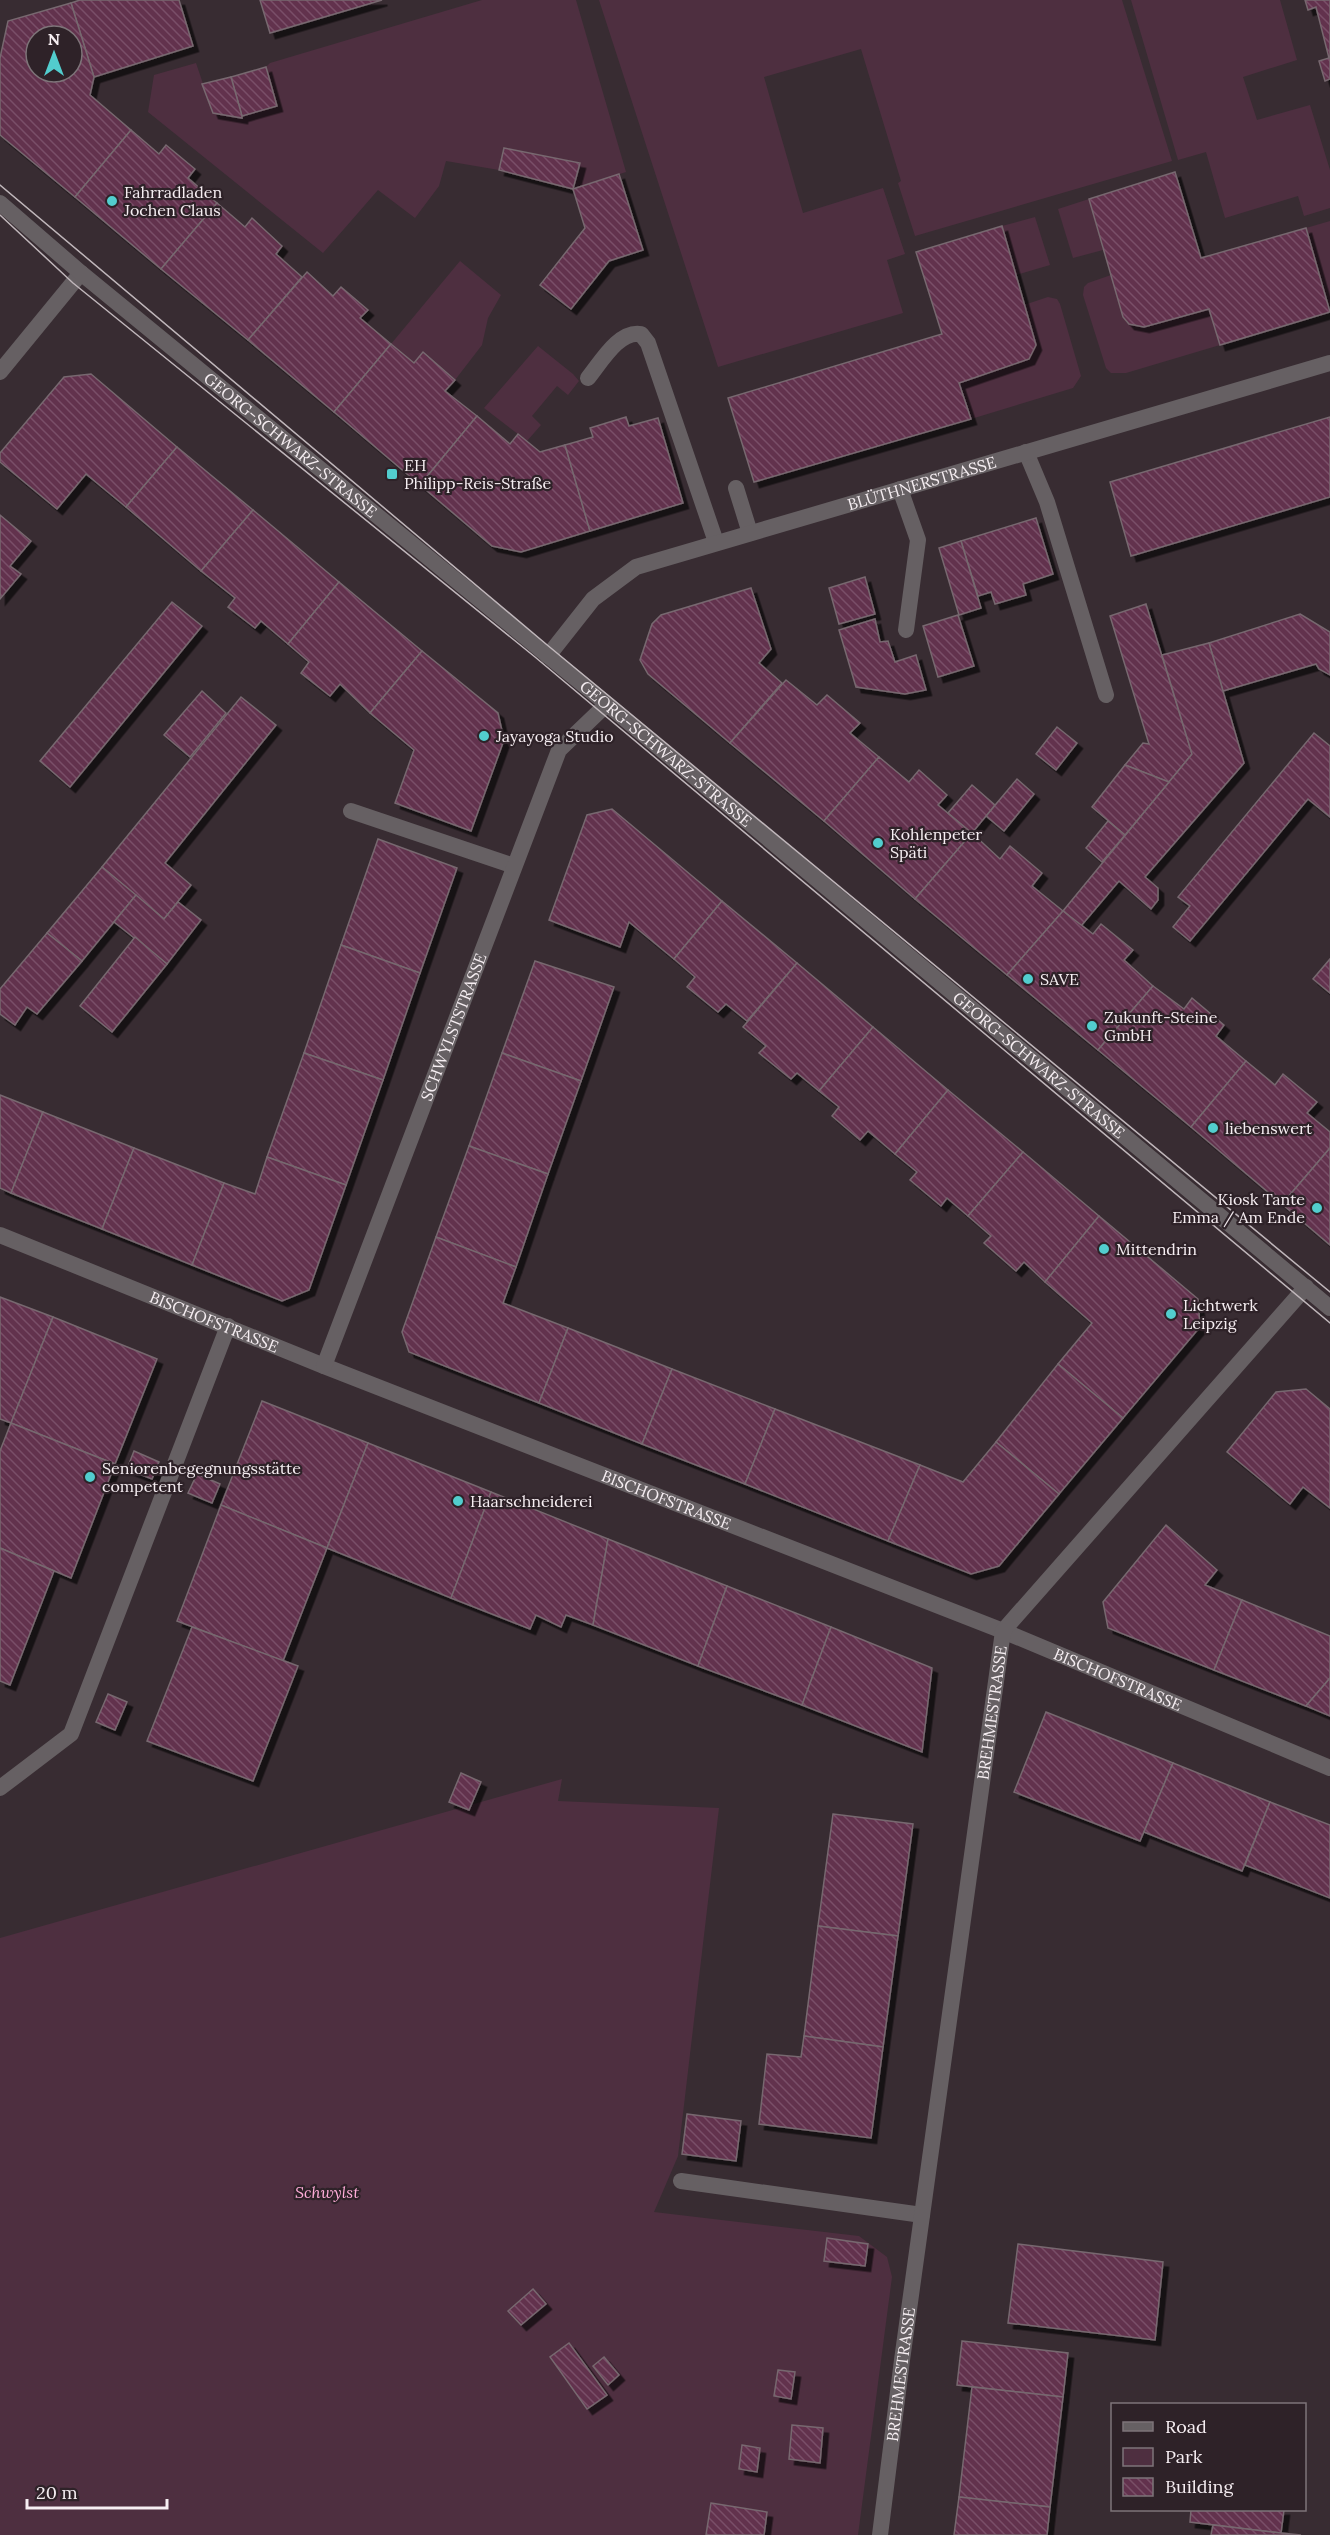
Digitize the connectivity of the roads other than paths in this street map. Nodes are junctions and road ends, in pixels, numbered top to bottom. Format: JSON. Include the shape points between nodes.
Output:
{"nodes":[{"id":1,"x":0,"y":202,"type":"edge"},
{"id":2,"x":81,"y":273,"type":"junction"},
{"id":3,"x":1330,"y":363,"type":"edge"},
{"id":4,"x":0,"y":372,"type":"edge"},
{"id":5,"x":588,"y":378,"type":"dead end"},
{"id":6,"x":1026,"y":452,"type":"junction"},
{"id":7,"x":736,"y":488,"type":"dead end"},
{"id":8,"x":900,"y":489,"type":"junction"},
{"id":9,"x":750,"y":533,"type":"junction"},
{"id":10,"x":716,"y":542,"type":"junction"},
{"id":11,"x":906,"y":630,"type":"dead end"},
{"id":12,"x":548,"y":656,"type":"junction"},
{"id":13,"x":1106,"y":695,"type":"dead end"},
{"id":14,"x":607,"y":704,"type":"junction"},
{"id":15,"x":351,"y":811,"type":"dead end"},
{"id":16,"x":514,"y":866,"type":"junction"},
{"id":17,"x":0,"y":1235,"type":"edge"},
{"id":18,"x":1306,"y":1287,"type":"junction"},
{"id":19,"x":1330,"y":1308,"type":"edge"},
{"id":20,"x":228,"y":1326,"type":"junction"},
{"id":21,"x":324,"y":1366,"type":"junction"},
{"id":22,"x":1003,"y":1631,"type":"junction"},
{"id":23,"x":1330,"y":1768,"type":"edge"},
{"id":24,"x":0,"y":1788,"type":"edge"},
{"id":25,"x":681,"y":2181,"type":"dead end"},
{"id":26,"x":922,"y":2215,"type":"junction"},
{"id":27,"x":880,"y":2535,"type":"edge"}],
"edges":[{"from":1,"to":2,"type":"street","name":"GEORG-SCHWARZ-STRASSE"},
{"from":2,"to":4,"type":"street"},
{"from":2,"to":12,"type":"street","name":"GEORG-SCHWARZ-STRASSE"},
{"from":3,"to":6,"type":"street","name":"BLÜTHNERSTRASSE"},
{"from":5,"to":10,"type":"street","via":[[623,338],[641,334],[648,343]]},
{"from":6,"to":8,"type":"street","name":"BLÜTHNERSTRASSE"},
{"from":6,"to":13,"type":"street","via":[[1047,502]]},
{"from":7,"to":9,"type":"street"},
{"from":8,"to":9,"type":"street","name":"BLÜTHNERSTRASSE"},
{"from":8,"to":11,"type":"street","via":[[918,540]]},
{"from":9,"to":10,"type":"street","name":"BLÜTHNERSTRASSE"},
{"from":10,"to":12,"type":"street","name":"BLÜTHNERSTRASSE","via":[[636,567],[593,598]]},
{"from":12,"to":14,"type":"street","name":"GEORG-SCHWARZ-STRASSE"},
{"from":14,"to":16,"type":"street","name":"SCHWYLSTSTRASSE","via":[[560,750]]},
{"from":14,"to":18,"type":"street","name":"GEORG-SCHWARZ-STRASSE"},
{"from":15,"to":16,"type":"street"},
{"from":16,"to":21,"type":"street","name":"SCHWYLSTSTRASSE"},
{"from":17,"to":20,"type":"street","name":"BISCHOFSTRASSE"},
{"from":18,"to":19,"type":"street","name":"GEORG-SCHWARZ-STRASSE"},
{"from":18,"to":22,"type":"street","name":"BREHMESTRASSE"},
{"from":20,"to":21,"type":"street","name":"BISCHOFSTRASSE"},
{"from":20,"to":24,"type":"street","via":[[71,1734]]},
{"from":21,"to":22,"type":"street","name":"BISCHOFSTRASSE"},
{"from":22,"to":23,"type":"street","name":"BISCHOFSTRASSE"},
{"from":22,"to":26,"type":"street","name":"BREHMESTRASSE"},
{"from":25,"to":26,"type":"street"},
{"from":26,"to":27,"type":"street","name":"BREHMESTRASSE"}]}
